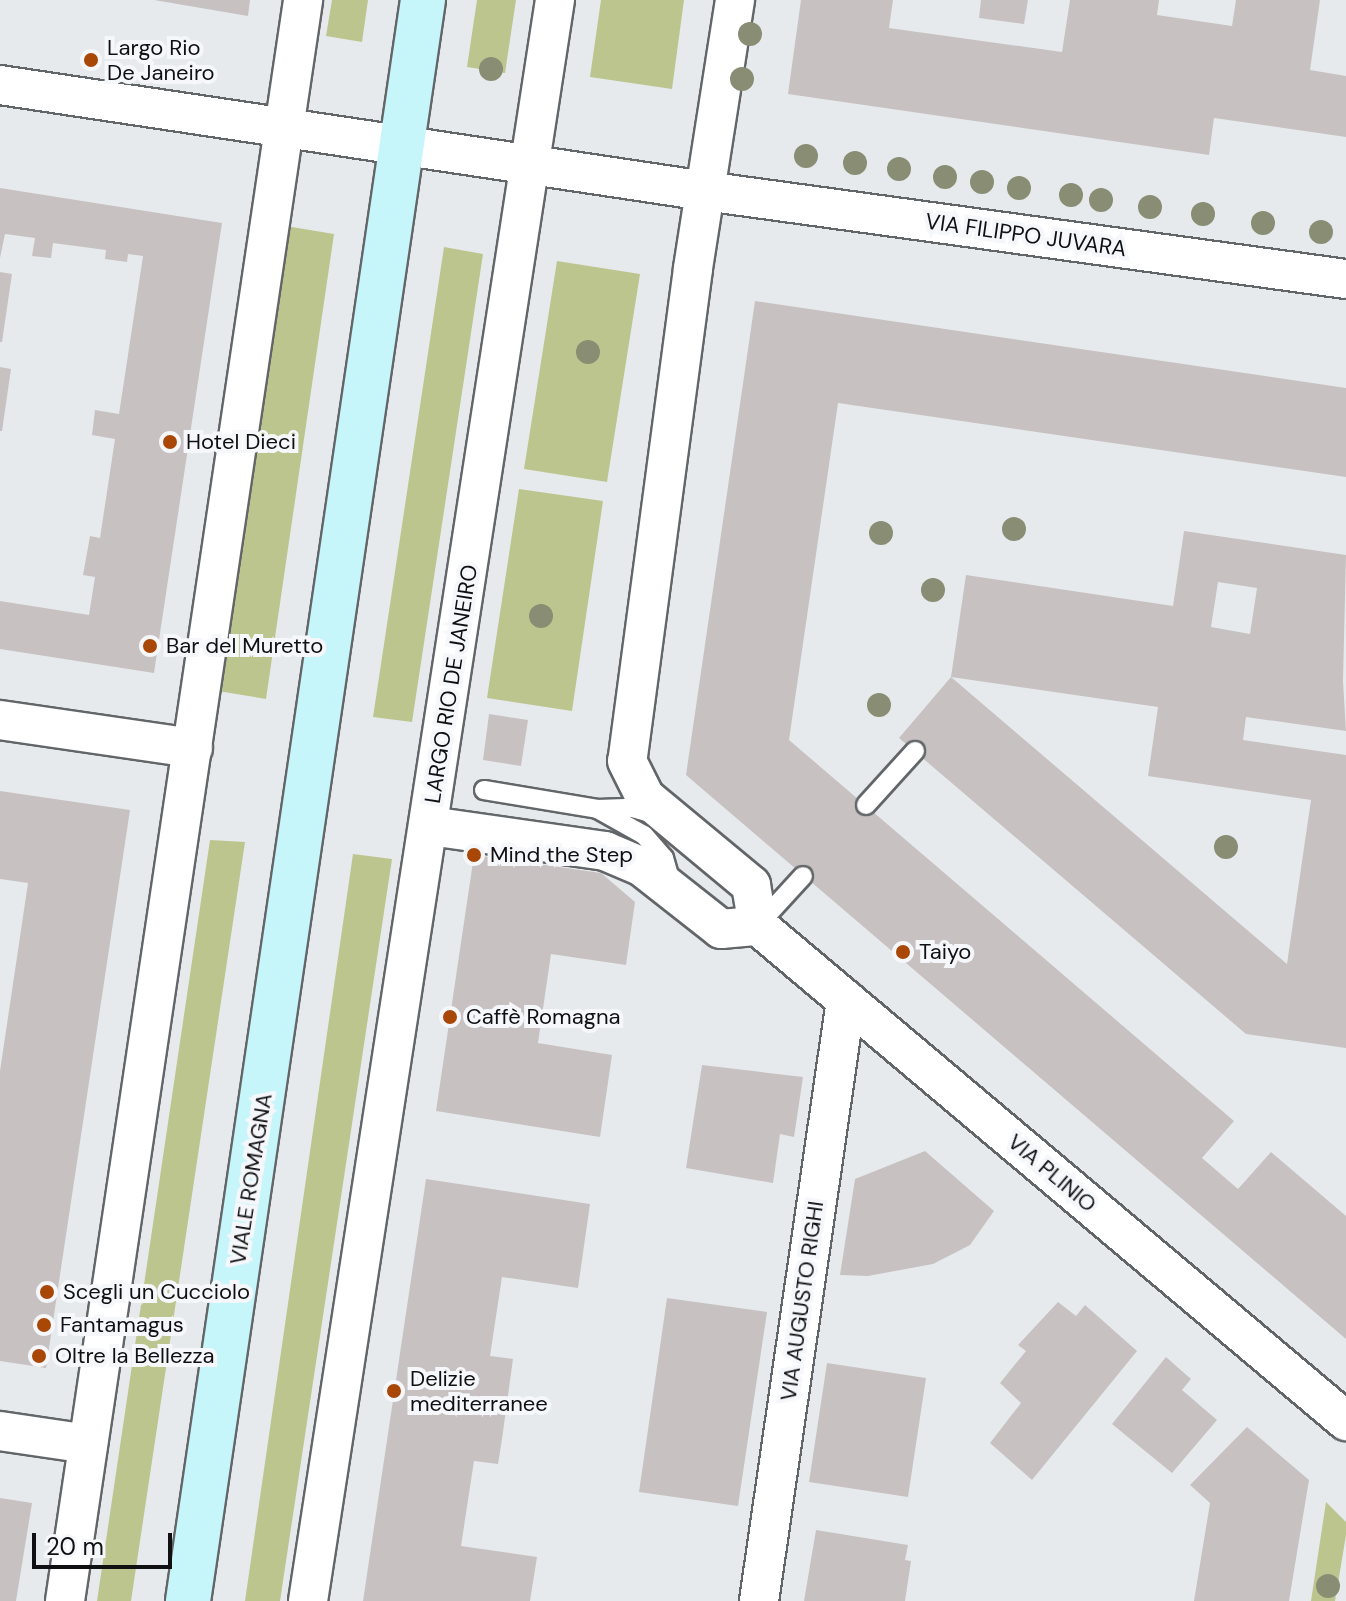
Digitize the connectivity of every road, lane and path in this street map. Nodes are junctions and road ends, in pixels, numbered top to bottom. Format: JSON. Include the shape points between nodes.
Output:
{"nodes":[{"id":1,"x":303,"y":0,"type":"edge"},
{"id":2,"x":423,"y":0,"type":"edge"},
{"id":3,"x":555,"y":0,"type":"edge"},
{"id":4,"x":735,"y":0,"type":"edge"},
{"id":5,"x":0,"y":85,"type":"edge"},
{"id":6,"x":284,"y":127,"type":"junction"},
{"id":7,"x":402,"y":145,"type":"junction"},
{"id":8,"x":530,"y":164,"type":"junction"},
{"id":9,"x":705,"y":191,"type":"junction"},
{"id":10,"x":1346,"y":279,"type":"edge"},
{"id":11,"x":0,"y":720,"type":"edge"},
{"id":12,"x":193,"y":748,"type":"junction"},
{"id":13,"x":915,"y":751,"type":"dead end"},
{"id":14,"x":484,"y":790,"type":"dead end"},
{"id":15,"x":866,"y":805,"type":"dead end"},
{"id":16,"x":597,"y":809,"type":"junction"},
{"id":17,"x":669,"y":818,"type":"junction"},
{"id":18,"x":430,"y":826,"type":"junction"},
{"id":19,"x":803,"y":876,"type":"dead end"},
{"id":20,"x":673,"y":891,"type":"junction"},
{"id":21,"x":758,"y":926,"type":"junction"},
{"id":22,"x":846,"y":1000,"type":"junction"},
{"id":23,"x":1346,"y":1421,"type":"edge"},
{"id":24,"x":0,"y":1431,"type":"edge"},
{"id":25,"x":88,"y":1444,"type":"junction"},
{"id":26,"x":65,"y":1601,"type":"edge"},
{"id":27,"x":188,"y":1601,"type":"edge"},
{"id":28,"x":308,"y":1601,"type":"edge"},
{"id":29,"x":759,"y":1601,"type":"edge"}],
"edges":[{"from":1,"to":6,"type":"street"},
{"from":2,"to":7,"type":"main road"},
{"from":3,"to":8,"type":"street","name":"LARGO RIO DE JANEIRO"},
{"from":4,"to":9,"type":"street"},
{"from":5,"to":6,"type":"street"},
{"from":6,"to":7,"type":"street"},
{"from":6,"to":12,"type":"street"},
{"from":7,"to":8,"type":"street"},
{"from":7,"to":27,"type":"main road","name":"VIALE ROMAGNA"},
{"from":8,"to":9,"type":"street"},
{"from":8,"to":18,"type":"street","name":"LARGO RIO DE JANEIRO"},
{"from":9,"to":10,"type":"street","name":"VIA FILIPPO JUVARA"},
{"from":9,"to":17,"type":"street","via":[[627,761],[645,797]]},
{"from":11,"to":12,"type":"street"},
{"from":12,"to":25,"type":"street"},
{"from":13,"to":15,"type":"lane"},
{"from":14,"to":16,"type":"lane"},
{"from":16,"to":17,"type":"lane","via":[[633,808]]},
{"from":16,"to":20,"type":"lane","via":[[644,835],[664,858]]},
{"from":17,"to":21,"type":"street","via":[[751,885]]},
{"from":18,"to":20,"type":"street","name":"LARGO RIO DE JANEIRO","via":[[605,851],[641,866]]},
{"from":18,"to":28,"type":"street"},
{"from":19,"to":21,"type":"lane"},
{"from":20,"to":21,"type":"street","name":"LARGO RIO DE JANEIRO","via":[[721,929]]},
{"from":21,"to":22,"type":"street","name":"VIA PLINIO"},
{"from":22,"to":23,"type":"street","name":"VIA PLINIO"},
{"from":22,"to":29,"type":"street","name":"VIA AUGUSTO RIGHI"},
{"from":24,"to":25,"type":"street"},
{"from":25,"to":26,"type":"street"}]}
